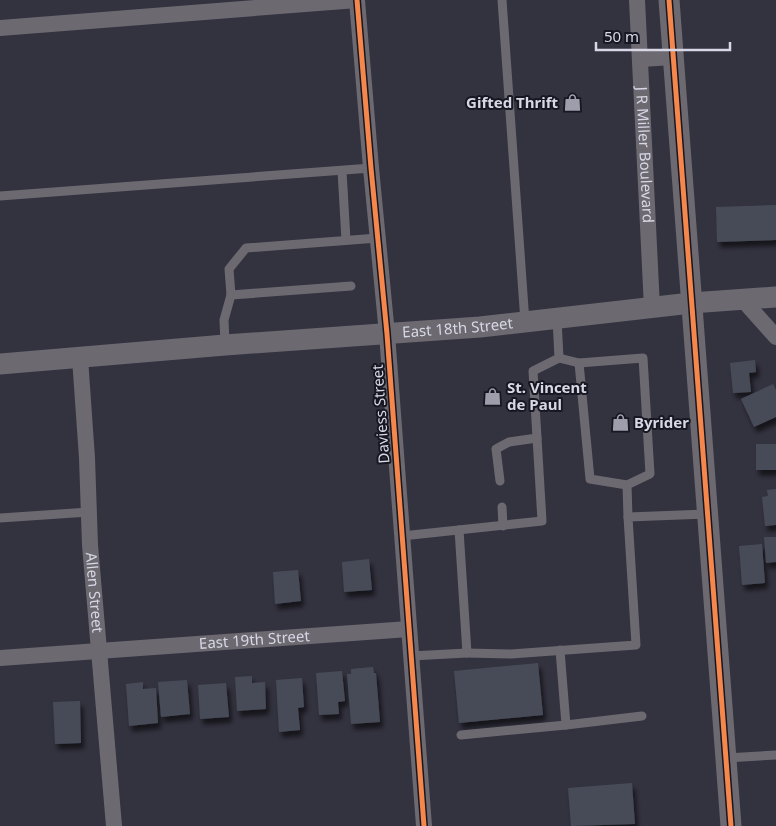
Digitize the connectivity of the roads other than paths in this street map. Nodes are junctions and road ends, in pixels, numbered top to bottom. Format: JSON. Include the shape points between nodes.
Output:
{"nodes":[{"id":1,"x":357,"y":0,"type":"edge"},
{"id":2,"x":502,"y":0,"type":"edge"},
{"id":3,"x":636,"y":0,"type":"edge"},
{"id":4,"x":669,"y":0,"type":"edge"},
{"id":5,"x":0,"y":28,"type":"edge"},
{"id":6,"x":673,"y":57,"type":"junction"},
{"id":7,"x":641,"y":59,"type":"junction"},
{"id":8,"x":371,"y":168,"type":"junction"},
{"id":9,"x":342,"y":170,"type":"junction"},
{"id":10,"x":0,"y":196,"type":"edge"},
{"id":11,"x":378,"y":238,"type":"junction"},
{"id":12,"x":346,"y":240,"type":"junction"},
{"id":13,"x":351,"y":286,"type":"dead end"},
{"id":14,"x":231,"y":295,"type":"junction"},
{"id":15,"x":776,"y":297,"type":"edge"},
{"id":16,"x":743,"y":300,"type":"junction"},
{"id":17,"x":691,"y":303,"type":"junction"},
{"id":18,"x":652,"y":308,"type":"junction"},
{"id":19,"x":557,"y":319,"type":"junction"},
{"id":20,"x":525,"y":322,"type":"junction"},
{"id":21,"x":387,"y":334,"type":"junction"},
{"id":22,"x":776,"y":337,"type":"edge"},
{"id":23,"x":225,"y":345,"type":"junction"},
{"id":24,"x":80,"y":358,"type":"junction"},
{"id":25,"x":559,"y":358,"type":"junction"},
{"id":26,"x":579,"y":363,"type":"junction"},
{"id":27,"x":0,"y":364,"type":"edge"},
{"id":28,"x":537,"y":438,"type":"junction"},
{"id":29,"x":500,"y":481,"type":"dead end"},
{"id":30,"x":627,"y":485,"type":"junction"},
{"id":31,"x":502,"y":507,"type":"dead end"},
{"id":32,"x":89,"y":512,"type":"junction"},
{"id":33,"x":707,"y":514,"type":"junction"},
{"id":34,"x":628,"y":517,"type":"junction"},
{"id":35,"x":0,"y":518,"type":"edge"},
{"id":36,"x":503,"y":526,"type":"junction"},
{"id":37,"x":459,"y":530,"type":"junction"},
{"id":38,"x":402,"y":536,"type":"junction"},
{"id":39,"x":409,"y":629,"type":"junction"},
{"id":40,"x":560,"y":650,"type":"junction"},
{"id":41,"x":100,"y":652,"type":"junction"},
{"id":42,"x":467,"y":653,"type":"junction"},
{"id":43,"x":411,"y":656,"type":"junction"},
{"id":44,"x":0,"y":658,"type":"edge"},
{"id":45,"x":642,"y":716,"type":"dead end"},
{"id":46,"x":566,"y":725,"type":"junction"},
{"id":47,"x":461,"y":734,"type":"dead end"},
{"id":48,"x":776,"y":755,"type":"edge"},
{"id":49,"x":725,"y":758,"type":"junction"},
{"id":50,"x":114,"y":826,"type":"edge"},
{"id":51,"x":424,"y":826,"type":"edge"},
{"id":52,"x":730,"y":826,"type":"edge"}],
"edges":[{"from":1,"to":5,"type":"street"},
{"from":1,"to":8,"type":"street","name":"Daviess Street"},
{"from":2,"to":20,"type":"lane"},
{"from":3,"to":7,"type":"street","name":"J R Miller Boulevard"},
{"from":4,"to":6,"type":"street"},
{"from":6,"to":7,"type":"street"},
{"from":6,"to":17,"type":"street"},
{"from":7,"to":18,"type":"street","name":"J R Miller Boulevard"},
{"from":8,"to":9,"type":"lane"},
{"from":8,"to":11,"type":"street","name":"Daviess Street"},
{"from":9,"to":10,"type":"lane"},
{"from":9,"to":12,"type":"lane"},
{"from":11,"to":12,"type":"lane"},
{"from":11,"to":21,"type":"street","name":"Daviess Street"},
{"from":12,"to":14,"type":"lane","via":[[246,248],[229,269]]},
{"from":13,"to":14,"type":"lane"},
{"from":14,"to":23,"type":"lane","via":[[224,320]]},
{"from":15,"to":16,"type":"street","name":"East 18th Street"},
{"from":16,"to":17,"type":"street","name":"East 18th Street"},
{"from":16,"to":22,"type":"street"},
{"from":17,"to":18,"type":"street","name":"East 18th Street"},
{"from":17,"to":33,"type":"street"},
{"from":18,"to":19,"type":"street","name":"East 18th Street"},
{"from":19,"to":20,"type":"street","name":"East 18th Street"},
{"from":19,"to":25,"type":"lane"},
{"from":20,"to":21,"type":"street","name":"East 18th Street"},
{"from":21,"to":23,"type":"street","name":"East 18th Street"},
{"from":21,"to":38,"type":"street","name":"Daviess Street"},
{"from":23,"to":24,"type":"street","name":"East 18th Street"},
{"from":24,"to":27,"type":"street","name":"East 18th Street"},
{"from":24,"to":32,"type":"street","name":"Allen Street"},
{"from":25,"to":26,"type":"lane"},
{"from":25,"to":28,"type":"lane","via":[[533,371]]},
{"from":26,"to":30,"type":"lane","via":[[590,479]]},
{"from":26,"to":30,"type":"lane","via":[[644,358],[650,474]]},
{"from":28,"to":29,"type":"lane","via":[[509,442],[496,449]]},
{"from":28,"to":36,"type":"lane","via":[[542,521]]},
{"from":30,"to":34,"type":"lane"},
{"from":31,"to":36,"type":"lane"},
{"from":32,"to":35,"type":"lane"},
{"from":32,"to":41,"type":"street","name":"Allen Street"},
{"from":33,"to":34,"type":"lane"},
{"from":33,"to":49,"type":"street"},
{"from":34,"to":40,"type":"lane","via":[[636,645]]},
{"from":36,"to":37,"type":"lane"},
{"from":37,"to":38,"type":"lane"},
{"from":37,"to":42,"type":"lane"},
{"from":38,"to":39,"type":"street","name":"Daviess Street"},
{"from":39,"to":41,"type":"street","name":"East 19th Street"},
{"from":39,"to":43,"type":"street","name":"Daviess Street"},
{"from":40,"to":42,"type":"lane"},
{"from":40,"to":46,"type":"lane"},
{"from":41,"to":44,"type":"street","name":"East 19th Street"},
{"from":41,"to":50,"type":"street","name":"Allen Street"},
{"from":42,"to":43,"type":"lane"},
{"from":43,"to":51,"type":"street","name":"Daviess Street"},
{"from":45,"to":46,"type":"lane"},
{"from":46,"to":47,"type":"lane"},
{"from":48,"to":49,"type":"lane"},
{"from":49,"to":52,"type":"street"}]}
